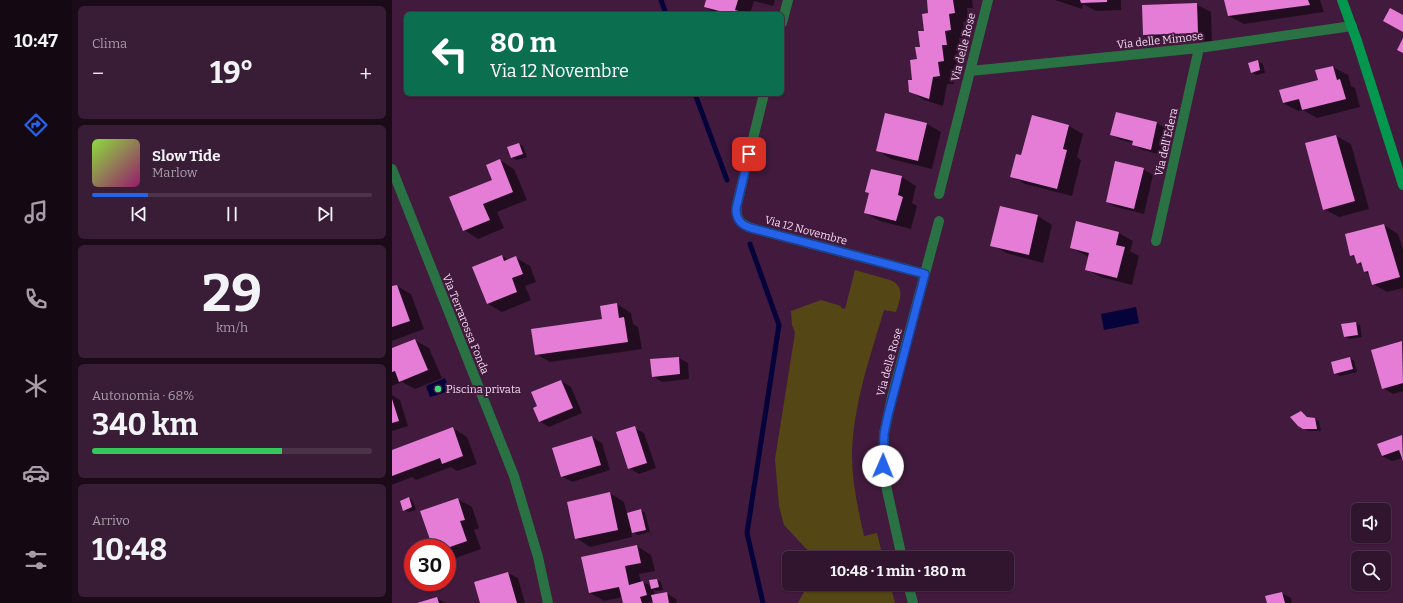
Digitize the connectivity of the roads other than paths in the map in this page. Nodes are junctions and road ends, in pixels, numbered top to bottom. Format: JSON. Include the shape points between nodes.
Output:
{"nodes":[{"id":1,"x":788,"y":0,"type":"edge"},
{"id":2,"x":988,"y":0,"type":"edge"},
{"id":3,"x":1342,"y":0,"type":"edge"},
{"id":4,"x":784,"y":15,"type":"edge"},
{"id":5,"x":1352,"y":26,"type":"junction"},
{"id":6,"x":1199,"y":48,"type":"junction"},
{"id":7,"x":970,"y":71,"type":"junction"},
{"id":8,"x":764,"y":96,"type":"edge"},
{"id":9,"x":392,"y":169,"type":"edge"},
{"id":10,"x":1403,"y":185,"type":"edge"},
{"id":11,"x":939,"y":194,"type":"dead end"},
{"id":12,"x":939,"y":220,"type":"dead end"},
{"id":13,"x":1156,"y":241,"type":"dead end"},
{"id":14,"x":925,"y":274,"type":"junction"},
{"id":15,"x":900,"y":551,"type":"edge"},
{"id":16,"x":910,"y":591,"type":"edge"},
{"id":17,"x":548,"y":603,"type":"edge"},
{"id":18,"x":913,"y":603,"type":"edge"}],
"edges":[{"from":1,"to":4,"type":"street"},
{"from":2,"to":7,"type":"street","name":"Via delle Rose"},
{"from":3,"to":5,"type":"main road"},
{"from":5,"to":6,"type":"street","name":"Via delle Mimose"},
{"from":5,"to":10,"type":"main road"},
{"from":6,"to":7,"type":"street","name":"Via delle Mimose"},
{"from":6,"to":13,"type":"street","name":"Via dell'Edera"},
{"from":7,"to":11,"type":"street","name":"Via delle Rose"},
{"from":8,"to":14,"type":"street","name":"Via 12 Novembre","via":[[737,204],[740,223]]},
{"from":9,"to":17,"type":"street","name":"Via Terrarossa Fonda","via":[[514,476],[538,557]]},
{"from":12,"to":14,"type":"street","name":"Via delle Rose"},
{"from":14,"to":15,"type":"street","name":"Via delle Rose","via":[[884,434],[885,481]]},
{"from":16,"to":18,"type":"street"}]}
